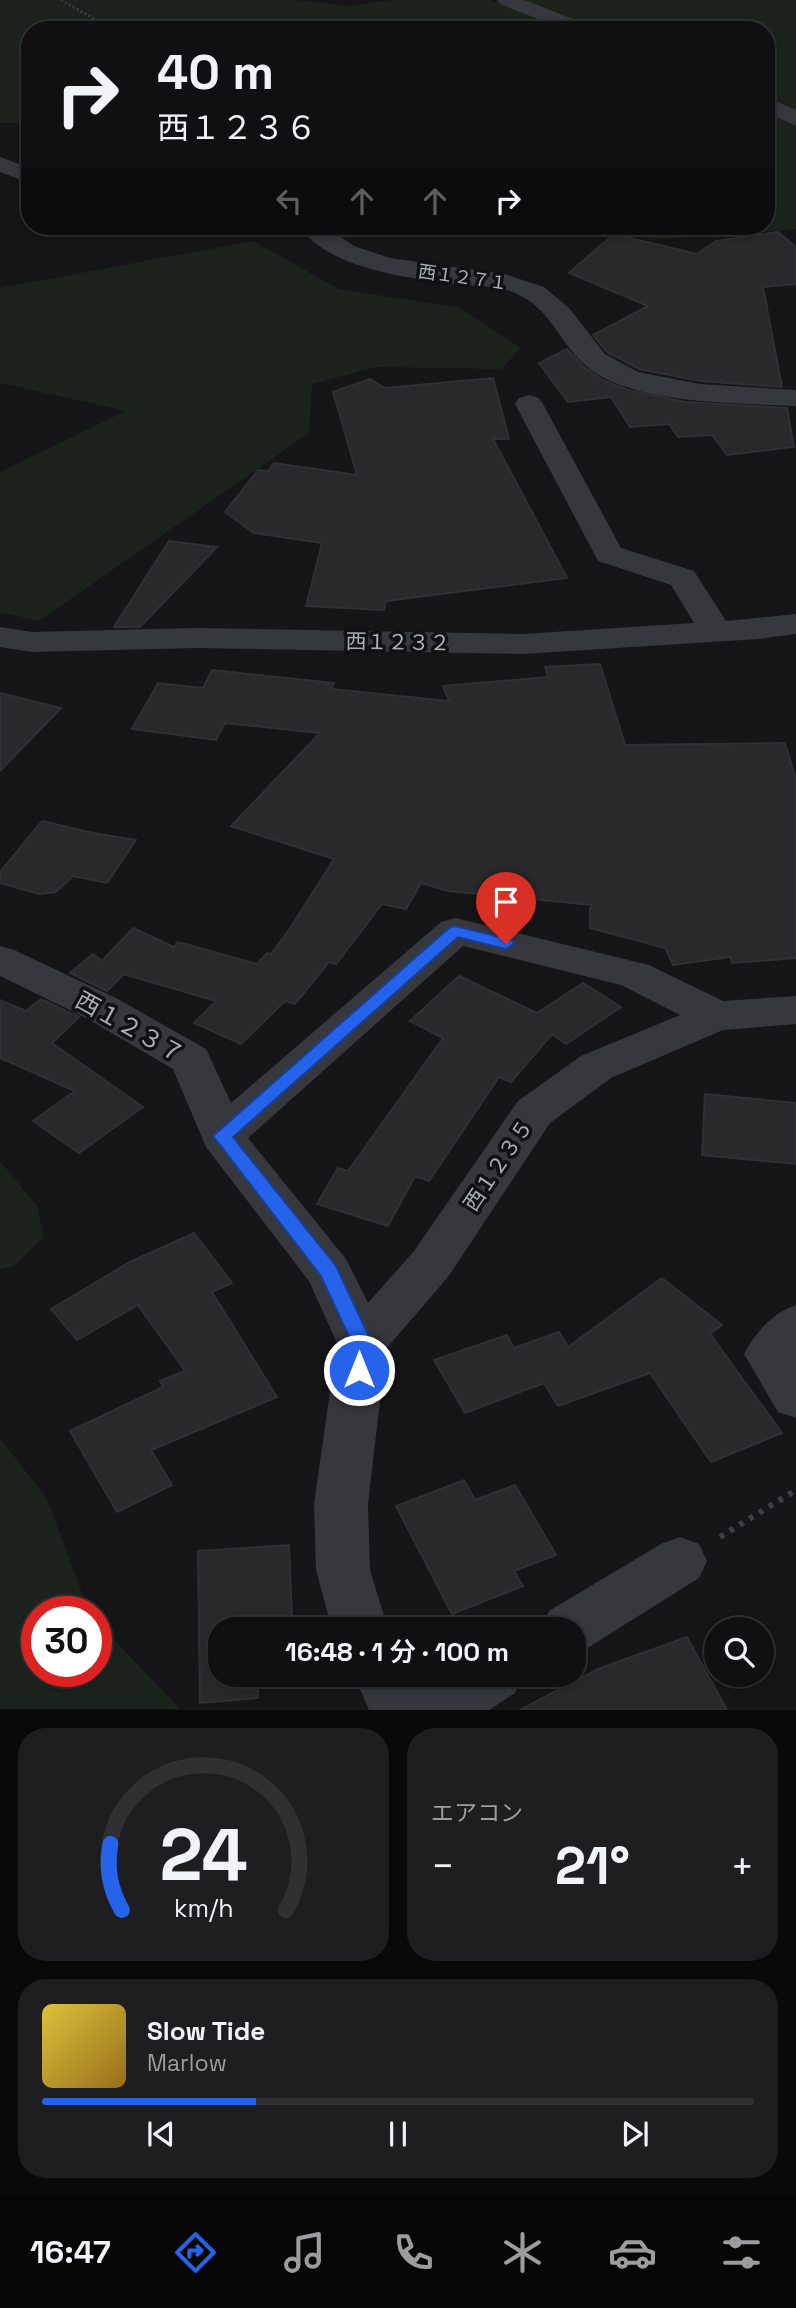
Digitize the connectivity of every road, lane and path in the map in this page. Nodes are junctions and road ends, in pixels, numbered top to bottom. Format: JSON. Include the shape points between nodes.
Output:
{"nodes":[{"id":1,"x":61,"y":0,"type":"edge"},
{"id":2,"x":507,"y":0,"type":"edge"},
{"id":3,"x":98,"y":21,"type":"edge"},
{"id":4,"x":561,"y":21,"type":"edge"},
{"id":5,"x":775,"y":108,"type":"edge"},
{"id":6,"x":796,"y":119,"type":"edge"},
{"id":7,"x":0,"y":164,"type":"edge"},
{"id":8,"x":21,"y":172,"type":"edge"},
{"id":9,"x":323,"y":235,"type":"edge"},
{"id":10,"x":796,"y":398,"type":"edge"},
{"id":11,"x":529,"y":404,"type":"dead end"},
{"id":12,"x":796,"y":624,"type":"edge"},
{"id":13,"x":716,"y":632,"type":"junction"},
{"id":14,"x":0,"y":637,"type":"edge"},
{"id":15,"x":0,"y":959,"type":"edge"},
{"id":16,"x":796,"y":1010,"type":"edge"},
{"id":17,"x":717,"y":1016,"type":"junction"},
{"id":18,"x":222,"y":1136,"type":"junction"},
{"id":19,"x":796,"y":1324,"type":"edge"},
{"id":20,"x":362,"y":1343,"type":"junction"},
{"id":21,"x":796,"y":1397,"type":"edge"},
{"id":22,"x":796,"y":1490,"type":"edge"},
{"id":23,"x":680,"y":1561,"type":"joint"},
{"id":24,"x":357,"y":1617,"type":"edge"},
{"id":25,"x":586,"y":1619,"type":"edge"},
{"id":26,"x":388,"y":1687,"type":"edge"},
{"id":27,"x":475,"y":1687,"type":"edge"},
{"id":28,"x":399,"y":1710,"type":"edge"},
{"id":29,"x":438,"y":1710,"type":"edge"}],
"edges":[{"from":1,"to":3,"type":"path"},
{"from":2,"to":4,"type":"street"},
{"from":5,"to":6,"type":"street"},
{"from":7,"to":8,"type":"street"},
{"from":9,"to":10,"type":"street","name":"西１２７１","via":[[343,250],[373,260],[513,284],[539,293],[555,305],[591,354],[608,369],[636,379],[681,390]]},
{"from":11,"to":13,"type":"street","via":[[609,554],[683,578]]},
{"from":12,"to":13,"type":"street","name":"西１２３２"},
{"from":13,"to":14,"type":"street","name":"西１２３２","via":[[522,644],[196,638],[33,642]]},
{"from":15,"to":18,"type":"street","name":"西１２３７","via":[[101,1008],[191,1060]]},
{"from":16,"to":17,"type":"street","name":"西１２３５"},
{"from":17,"to":18,"type":"street","via":[[634,975],[455,931]]},
{"from":17,"to":20,"type":"street","name":"西１２３５","via":[[596,1066],[534,1112],[430,1264]]},
{"from":18,"to":20,"type":"street","name":"西１２３７","via":[[329,1272]]},
{"from":19,"to":21,"type":"street","via":[[769,1354]]},
{"from":20,"to":24,"type":"street","via":[[341,1504],[343,1570]]},
{"from":22,"to":23,"type":"path"},
{"from":23,"to":25,"type":"street"},
{"from":26,"to":28,"type":"street"},
{"from":27,"to":29,"type":"street"}]}
